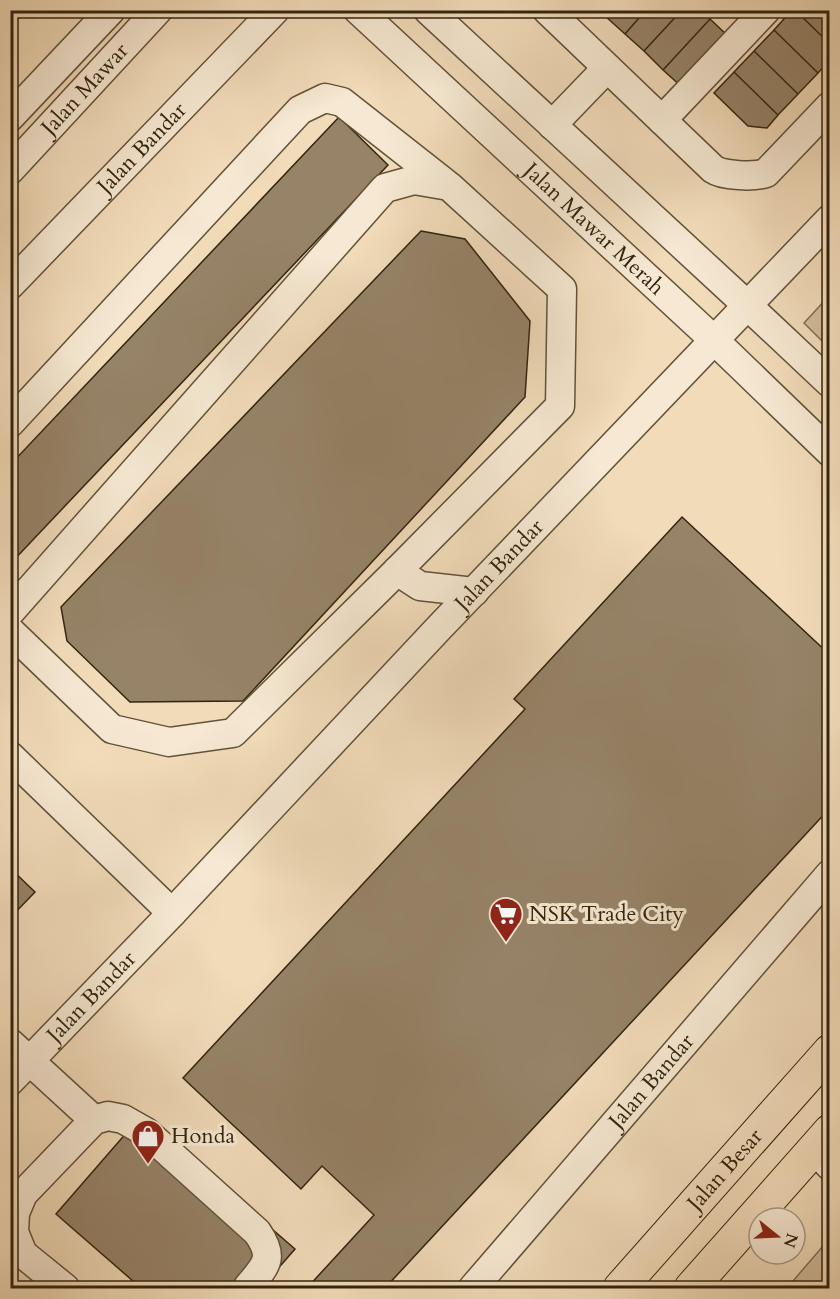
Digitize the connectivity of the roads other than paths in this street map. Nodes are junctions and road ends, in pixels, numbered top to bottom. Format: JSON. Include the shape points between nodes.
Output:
{"nodes":[{"id":1,"x":111,"y":10,"type":"edge"},
{"id":2,"x":158,"y":10,"type":"edge"},
{"id":3,"x":275,"y":10,"type":"edge"},
{"id":4,"x":358,"y":10,"type":"edge"},
{"id":5,"x":428,"y":10,"type":"edge"},
{"id":6,"x":547,"y":10,"type":"edge"},
{"id":7,"x":756,"y":14,"type":"edge"},
{"id":8,"x":607,"y":68,"type":"junction"},
{"id":9,"x":830,"y":106,"type":"edge"},
{"id":10,"x":10,"y":117,"type":"edge"},
{"id":11,"x":662,"y":120,"type":"junction"},
{"id":12,"x":552,"y":125,"type":"junction"},
{"id":13,"x":10,"y":170,"type":"edge"},
{"id":14,"x":449,"y":186,"type":"junction"},
{"id":15,"x":830,"y":219,"type":"edge"},
{"id":16,"x":10,"y":285,"type":"edge"},
{"id":17,"x":747,"y":304,"type":"junction"},
{"id":18,"x":714,"y":340,"type":"junction"},
{"id":19,"x":830,"y":383,"type":"edge"},
{"id":20,"x":10,"y":423,"type":"edge"},
{"id":21,"x":830,"y":452,"type":"edge"},
{"id":22,"x":409,"y":578,"type":"junction"},
{"id":23,"x":474,"y":592,"type":"junction"},
{"id":24,"x":10,"y":612,"type":"edge"},
{"id":25,"x":437,"y":630,"type":"junction"},
{"id":26,"x":10,"y":631,"type":"edge"},
{"id":27,"x":10,"y":756,"type":"edge"},
{"id":28,"x":830,"y":874,"type":"edge"},
{"id":29,"x":172,"y":914,"type":"junction"},
{"id":30,"x":830,"y":1051,"type":"edge"},
{"id":31,"x":20,"y":1052,"type":"edge"},
{"id":32,"x":10,"y":1081,"type":"edge"},
{"id":33,"x":94,"y":1120,"type":"junction"},
{"id":34,"x":824,"y":1149,"type":"edge"},
{"id":35,"x":65,"y":1288,"type":"edge"},
{"id":36,"x":247,"y":1288,"type":"edge"},
{"id":37,"x":474,"y":1288,"type":"edge"},
{"id":38,"x":620,"y":1288,"type":"edge"},
{"id":39,"x":691,"y":1288,"type":"edge"}],
"edges":[{"from":1,"to":10,"type":"street","name":"Jalan Mawar"},
{"from":2,"to":13,"type":"street","name":"Jalan Mawar"},
{"from":3,"to":16,"type":"street","name":"Jalan Bandar"},
{"from":4,"to":18,"type":"street","name":"Jalan Mawar Merah"},
{"from":5,"to":12,"type":"street"},
{"from":6,"to":8,"type":"street"},
{"from":7,"to":11,"type":"street"},
{"from":8,"to":11,"type":"street"},
{"from":8,"to":12,"type":"street"},
{"from":9,"to":11,"type":"street","via":[[766,173],[756,175],[716,172]]},
{"from":12,"to":17,"type":"street"},
{"from":14,"to":20,"type":"street","via":[[342,102],[325,98],[300,110]]},
{"from":14,"to":22,"type":"street","via":[[561,290],[560,406]]},
{"from":14,"to":24,"type":"street","via":[[414,180],[385,188]]},
{"from":15,"to":17,"type":"street","name":"Jalan Bandar"},
{"from":17,"to":18,"type":"street","name":"Jalan Bandar"},
{"from":17,"to":19,"type":"street"},
{"from":18,"to":21,"type":"street","name":"Jalan Mawar Merah"},
{"from":18,"to":23,"type":"street","name":"Jalan Bandar"},
{"from":22,"to":23,"type":"street"},
{"from":22,"to":25,"type":"street"},
{"from":22,"to":26,"type":"street","via":[[233,733],[169,742],[112,729]]},
{"from":23,"to":25,"type":"street","name":"Jalan Bandar"},
{"from":25,"to":29,"type":"street","name":"Jalan Bandar"},
{"from":27,"to":29,"type":"street"},
{"from":28,"to":37,"type":"street","name":"Jalan Bandar"},
{"from":29,"to":31,"type":"street","name":"Jalan Bandar"},
{"from":30,"to":38,"type":"main road","name":"Jalan Besar"},
{"from":31,"to":32,"type":"street","name":"Jalan Bandar"},
{"from":31,"to":33,"type":"street"},
{"from":33,"to":35,"type":"street","via":[[23,1194],[15,1213],[14,1232],[23,1254]]},
{"from":33,"to":36,"type":"street","via":[[108,1116],[123,1119],[146,1132],[257,1232],[267,1249],[266,1264]]},
{"from":34,"to":39,"type":"main road"}]}
